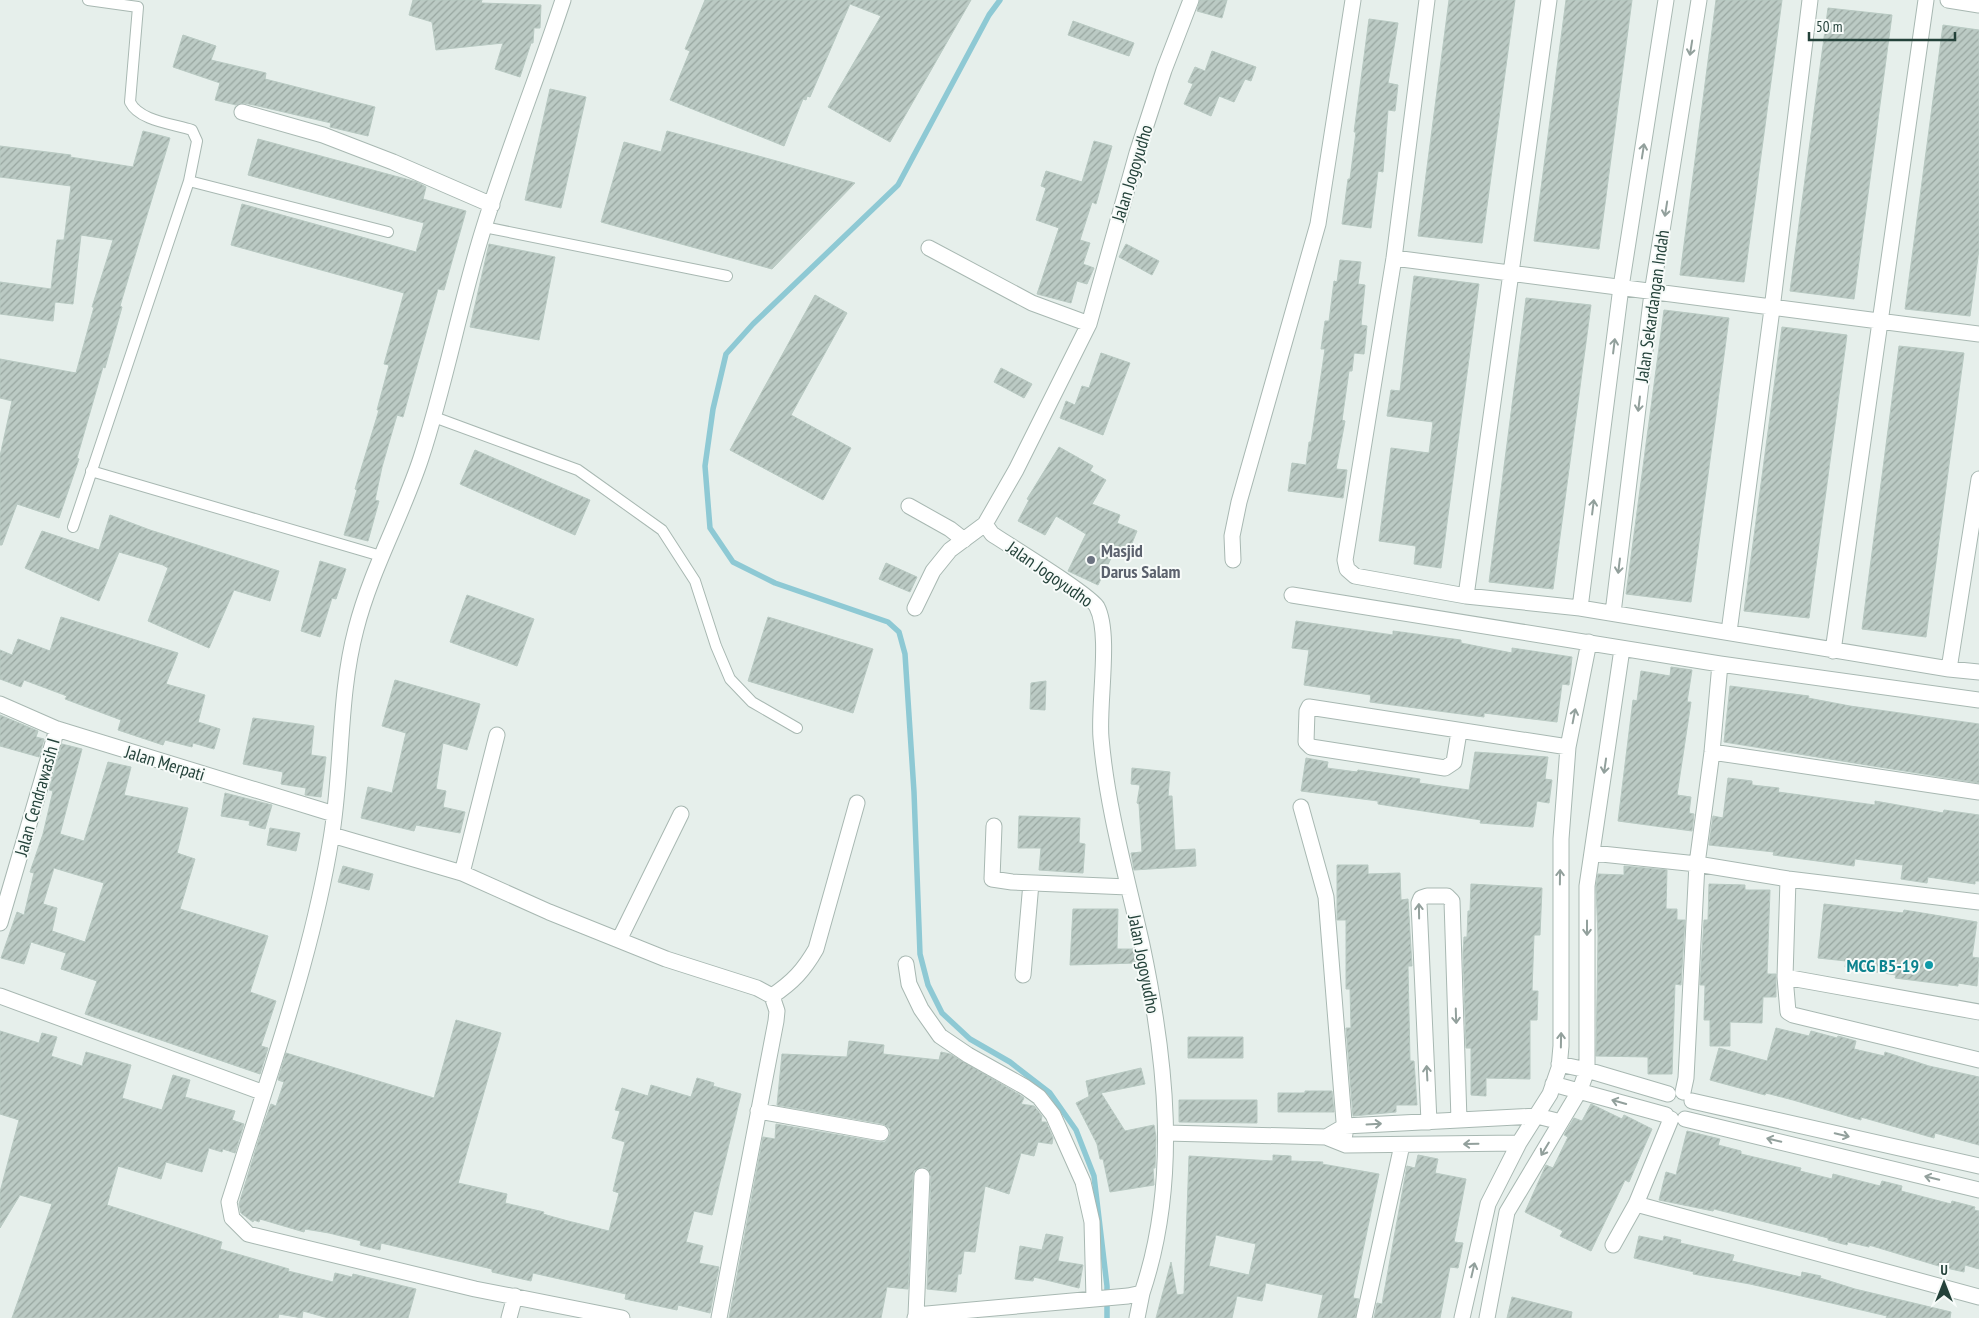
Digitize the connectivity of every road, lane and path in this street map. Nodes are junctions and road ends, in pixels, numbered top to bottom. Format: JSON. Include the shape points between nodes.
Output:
{"nodes":[{"id":1,"x":88,"y":0,"type":"edge"},
{"id":2,"x":563,"y":0,"type":"edge"},
{"id":3,"x":1191,"y":0,"type":"edge"},
{"id":4,"x":1353,"y":0,"type":"edge"},
{"id":5,"x":1427,"y":0,"type":"edge"},
{"id":6,"x":1549,"y":0,"type":"edge"},
{"id":7,"x":1666,"y":0,"type":"edge"},
{"id":8,"x":1699,"y":0,"type":"edge"},
{"id":9,"x":1810,"y":0,"type":"edge"},
{"id":10,"x":1926,"y":0,"type":"edge"},
{"id":11,"x":1948,"y":0,"type":"edge"},
{"id":12,"x":139,"y":4,"type":"edge"},
{"id":13,"x":1979,"y":5,"type":"edge"},
{"id":14,"x":242,"y":112,"type":"dead end"},
{"id":15,"x":189,"y":181,"type":"junction"},
{"id":16,"x":492,"y":205,"type":"junction"},
{"id":17,"x":484,"y":227,"type":"junction"},
{"id":18,"x":388,"y":232,"type":"dead end"},
{"id":19,"x":929,"y":248,"type":"dead end"},
{"id":20,"x":1394,"y":258,"type":"junction"},
{"id":21,"x":1510,"y":272,"type":"junction"},
{"id":22,"x":727,"y":276,"type":"dead end"},
{"id":23,"x":1621,"y":287,"type":"junction"},
{"id":24,"x":1652,"y":293,"type":"junction"},
{"id":25,"x":1772,"y":309,"type":"junction"},
{"id":26,"x":1881,"y":321,"type":"junction"},
{"id":27,"x":1089,"y":324,"type":"junction"},
{"id":28,"x":1979,"y":334,"type":"edge"},
{"id":29,"x":434,"y":417,"type":"junction"},
{"id":30,"x":90,"y":471,"type":"junction"},
{"id":31,"x":1979,"y":479,"type":"edge"},
{"id":32,"x":909,"y":506,"type":"dead end"},
{"id":33,"x":985,"y":524,"type":"junction"},
{"id":34,"x":74,"y":527,"type":"dead end"},
{"id":35,"x":964,"y":540,"type":"junction"},
{"id":36,"x":381,"y":556,"type":"junction"},
{"id":37,"x":1233,"y":560,"type":"dead end"},
{"id":38,"x":1292,"y":595,"type":"dead end"},
{"id":39,"x":1466,"y":596,"type":"junction"},
{"id":40,"x":915,"y":608,"type":"dead end"},
{"id":41,"x":1580,"y":608,"type":"junction"},
{"id":42,"x":1613,"y":613,"type":"junction"},
{"id":43,"x":1729,"y":632,"type":"junction"},
{"id":44,"x":1588,"y":642,"type":"junction"},
{"id":45,"x":1622,"y":649,"type":"junction"},
{"id":46,"x":1833,"y":651,"type":"junction"},
{"id":47,"x":1720,"y":664,"type":"junction"},
{"id":48,"x":1949,"y":668,"type":"junction"},
{"id":49,"x":1979,"y":672,"type":"edge"},
{"id":50,"x":1979,"y":700,"type":"edge"},
{"id":51,"x":0,"y":704,"type":"edge"},
{"id":52,"x":797,"y":728,"type":"dead end"},
{"id":53,"x":57,"y":729,"type":"junction"},
{"id":54,"x":1459,"y":732,"type":"junction"},
{"id":55,"x":497,"y":736,"type":"dead end"},
{"id":56,"x":1568,"y":747,"type":"junction"},
{"id":57,"x":1712,"y":752,"type":"junction"},
{"id":58,"x":1979,"y":792,"type":"edge"},
{"id":59,"x":857,"y":803,"type":"dead end"},
{"id":60,"x":1301,"y":807,"type":"dead end"},
{"id":61,"x":334,"y":814,"type":"junction"},
{"id":62,"x":681,"y":814,"type":"dead end"},
{"id":63,"x":994,"y":826,"type":"dead end"},
{"id":64,"x":332,"y":835,"type":"junction"},
{"id":65,"x":1592,"y":852,"type":"junction"},
{"id":66,"x":1697,"y":864,"type":"junction"},
{"id":67,"x":462,"y":873,"type":"junction"},
{"id":68,"x":1788,"y":879,"type":"junction"},
{"id":69,"x":1031,"y":883,"type":"junction"},
{"id":70,"x":1128,"y":887,"type":"junction"},
{"id":71,"x":1979,"y":902,"type":"edge"},
{"id":72,"x":0,"y":923,"type":"edge"},
{"id":73,"x":620,"y":938,"type":"junction"},
{"id":74,"x":906,"y":964,"type":"dead end"},
{"id":75,"x":1023,"y":975,"type":"dead end"},
{"id":76,"x":1785,"y":977,"type":"junction"},
{"id":77,"x":0,"y":996,"type":"edge"},
{"id":78,"x":772,"y":996,"type":"junction"},
{"id":79,"x":1979,"y":1012,"type":"edge"},
{"id":80,"x":1979,"y":1060,"type":"edge"},
{"id":81,"x":1559,"y":1064,"type":"junction"},
{"id":82,"x":1587,"y":1070,"type":"junction"},
{"id":83,"x":1553,"y":1084,"type":"junction"},
{"id":84,"x":1580,"y":1090,"type":"junction"},
{"id":85,"x":264,"y":1093,"type":"junction"},
{"id":86,"x":1681,"y":1096,"type":"junction"},
{"id":87,"x":758,"y":1112,"type":"junction"},
{"id":88,"x":1537,"y":1116,"type":"junction"},
{"id":89,"x":1674,"y":1118,"type":"junction"},
{"id":90,"x":1459,"y":1120,"type":"junction"},
{"id":91,"x":1429,"y":1122,"type":"junction"},
{"id":92,"x":1561,"y":1122,"type":"junction"},
{"id":93,"x":1345,"y":1126,"type":"junction"},
{"id":94,"x":1166,"y":1132,"type":"junction"},
{"id":95,"x":881,"y":1134,"type":"dead end"},
{"id":96,"x":1326,"y":1137,"type":"junction"},
{"id":97,"x":1520,"y":1142,"type":"junction"},
{"id":98,"x":1346,"y":1146,"type":"junction"},
{"id":99,"x":1402,"y":1146,"type":"junction"},
{"id":100,"x":1979,"y":1166,"type":"edge"},
{"id":101,"x":922,"y":1176,"type":"dead end"},
{"id":102,"x":1979,"y":1190,"type":"edge"},
{"id":103,"x":1636,"y":1204,"type":"junction"},
{"id":104,"x":1613,"y":1245,"type":"dead end"},
{"id":105,"x":1135,"y":1295,"type":"junction"},
{"id":106,"x":515,"y":1296,"type":"junction"},
{"id":107,"x":1979,"y":1297,"type":"edge"},
{"id":108,"x":1099,"y":1299,"type":"junction"},
{"id":109,"x":915,"y":1316,"type":"edge"},
{"id":110,"x":509,"y":1318,"type":"edge"},
{"id":111,"x":622,"y":1318,"type":"edge"},
{"id":112,"x":719,"y":1318,"type":"edge"},
{"id":113,"x":1137,"y":1318,"type":"edge"},
{"id":114,"x":1364,"y":1318,"type":"edge"},
{"id":115,"x":1462,"y":1318,"type":"edge"},
{"id":116,"x":1486,"y":1318,"type":"edge"}],
"edges":[{"from":1,"to":12,"type":"lane"},
{"from":2,"to":16,"type":"street"},
{"from":3,"to":27,"type":"street","name":"Jalan Jogoyudho","via":[[1137,153]]},
{"from":4,"to":37,"type":"street","via":[[1318,224],[1239,502],[1232,536]]},
{"from":5,"to":20,"type":"street"},
{"from":6,"to":21,"type":"street"},
{"from":23,"to":7,"type":"street","name":"Jalan Sekardangan Indah","one_way":true},
{"from":8,"to":24,"type":"street","name":"Jalan Sekardangan Indah","one_way":true},
{"from":9,"to":25,"type":"street"},
{"from":10,"to":26,"type":"street"},
{"from":11,"to":13,"type":"street"},
{"from":12,"to":15,"type":"lane","via":[[130,102],[142,115],[192,130],[196,135]]},
{"from":14,"to":16,"type":"street","via":[[323,135]]},
{"from":15,"to":18,"type":"lane"},
{"from":15,"to":30,"type":"lane"},
{"from":16,"to":17,"type":"street"},
{"from":17,"to":22,"type":"lane"},
{"from":17,"to":29,"type":"street"},
{"from":19,"to":27,"type":"street","via":[[1032,303]]},
{"from":20,"to":21,"type":"street"},
{"from":20,"to":39,"type":"street","via":[[1345,560],[1355,576],[1366,580]]},
{"from":21,"to":23,"type":"street"},
{"from":21,"to":39,"type":"street"},
{"from":23,"to":24,"type":"street"},
{"from":41,"to":23,"type":"street","name":"Jalan Sekardangan Indah","one_way":true},
{"from":24,"to":25,"type":"street"},
{"from":24,"to":42,"type":"street","name":"Jalan Sekardangan Indah","one_way":true},
{"from":25,"to":26,"type":"street"},
{"from":25,"to":43,"type":"street"},
{"from":26,"to":28,"type":"street"},
{"from":26,"to":46,"type":"street"},
{"from":27,"to":33,"type":"street","name":"Jalan Jogoyudho","via":[[1016,470]]},
{"from":29,"to":36,"type":"street","via":[[415,477]]},
{"from":29,"to":52,"type":"lane","via":[[578,470],[662,530],[695,581],[730,679],[752,702]]},
{"from":30,"to":34,"type":"lane"},
{"from":30,"to":36,"type":"lane"},
{"from":31,"to":48,"type":"street"},
{"from":32,"to":35,"type":"street","via":[[950,528]]},
{"from":33,"to":35,"type":"street"},
{"from":33,"to":70,"type":"street","name":"Jalan Jogoyudho","via":[[992,534],[1096,604],[1101,614],[1101,737]]},
{"from":35,"to":40,"type":"street","via":[[950,550],[933,571]]},
{"from":36,"to":61,"type":"street","via":[[367,589],[349,656]]},
{"from":38,"to":44,"type":"street"},
{"from":39,"to":41,"type":"street"},
{"from":41,"to":42,"type":"street"},
{"from":42,"to":43,"type":"street"},
{"from":43,"to":46,"type":"street"},
{"from":44,"to":45,"type":"street"},
{"from":56,"to":44,"type":"street","one_way":true},
{"from":45,"to":47,"type":"street"},
{"from":45,"to":65,"type":"street","one_way":true},
{"from":46,"to":48,"type":"street"},
{"from":47,"to":50,"type":"street"},
{"from":47,"to":57,"type":"street"},
{"from":48,"to":49,"type":"street"},
{"from":51,"to":53,"type":"street","name":"Jalan Merpati"},
{"from":53,"to":61,"type":"street","name":"Jalan Merpati"},
{"from":53,"to":72,"type":"street","name":"Jalan Cendrawasih I"},
{"from":54,"to":54,"type":"street","via":[[1454,762],[1445,768],[1311,747],[1306,742],[1307,711],[1309,707]]},
{"from":54,"to":56,"type":"street"},
{"from":55,"to":67,"type":"street"},
{"from":81,"to":56,"type":"street","one_way":true,"via":[[1561,839]]},
{"from":57,"to":58,"type":"street"},
{"from":57,"to":66,"type":"street"},
{"from":59,"to":78,"type":"street","via":[[816,948],[794,981]]},
{"from":60,"to":93,"type":"street","via":[[1326,898]]},
{"from":61,"to":64,"type":"street"},
{"from":62,"to":73,"type":"street"},
{"from":63,"to":69,"type":"street","via":[[992,879]]},
{"from":64,"to":67,"type":"street"},
{"from":64,"to":85,"type":"street","via":[[294,1001]]},
{"from":65,"to":66,"type":"street"},
{"from":65,"to":82,"type":"street","one_way":true,"via":[[1587,886]]},
{"from":66,"to":68,"type":"street"},
{"from":66,"to":86,"type":"street","via":[[1686,1078]]},
{"from":67,"to":73,"type":"street","via":[[549,912]]},
{"from":68,"to":71,"type":"street"},
{"from":68,"to":76,"type":"street"},
{"from":69,"to":70,"type":"street"},
{"from":69,"to":75,"type":"street"},
{"from":70,"to":94,"type":"street","name":"Jalan Jogoyudho","via":[[1164,1071]]},
{"from":73,"to":78,"type":"street","via":[[666,959],[757,988]]},
{"from":74,"to":108,"type":"street","via":[[909,984],[920,1009],[940,1036],[1025,1087],[1039,1097],[1054,1115],[1082,1182],[1092,1222]]},
{"from":76,"to":79,"type":"street"},
{"from":76,"to":80,"type":"street","via":[[1786,1008],[1793,1015]]},
{"from":77,"to":85,"type":"street"},
{"from":78,"to":87,"type":"street","via":[[777,1011],[776,1021]]},
{"from":81,"to":82,"type":"street"},
{"from":81,"to":83,"type":"street"},
{"from":82,"to":84,"type":"street"},
{"from":82,"to":86,"type":"street"},
{"from":83,"to":84,"type":"street"},
{"from":83,"to":88,"type":"street"},
{"from":89,"to":84,"type":"street","one_way":true},
{"from":84,"to":92,"type":"street"},
{"from":85,"to":106,"type":"street","via":[[229,1202],[232,1218],[248,1234]]},
{"from":86,"to":89,"type":"street","via":[[1690,1114]]},
{"from":86,"to":89,"type":"street","via":[[1663,1103]]},
{"from":86,"to":100,"type":"street","one_way":true},
{"from":87,"to":95,"type":"street"},
{"from":87,"to":112,"type":"street"},
{"from":88,"to":90,"type":"street"},
{"from":88,"to":92,"type":"street"},
{"from":88,"to":97,"type":"street"},
{"from":102,"to":89,"type":"street","one_way":true},
{"from":89,"to":103,"type":"street"},
{"from":90,"to":91,"type":"street"},
{"from":91,"to":90,"type":"street","one_way":true,"via":[[1419,903],[1426,896],[1447,896],[1452,901]]},
{"from":93,"to":91,"type":"street","one_way":true},
{"from":92,"to":116,"type":"street","one_way":true,"via":[[1507,1212]]},
{"from":93,"to":96,"type":"street"},
{"from":93,"to":98,"type":"street"},
{"from":94,"to":96,"type":"street"},
{"from":94,"to":105,"type":"street","name":"Jalan Jogoyudho","via":[[1166,1171],[1150,1270]]},
{"from":96,"to":98,"type":"street"},
{"from":97,"to":99,"type":"street","one_way":true},
{"from":115,"to":97,"type":"street","one_way":true,"via":[[1488,1204]]},
{"from":98,"to":99,"type":"street"},
{"from":99,"to":114,"type":"street"},
{"from":101,"to":109,"type":"street"},
{"from":103,"to":104,"type":"street"},
{"from":103,"to":107,"type":"street"},
{"from":105,"to":108,"type":"street"},
{"from":105,"to":113,"type":"street","name":"Jalan Jogoyudho"},
{"from":106,"to":110,"type":"street"},
{"from":106,"to":111,"type":"street"},
{"from":108,"to":109,"type":"street"}]}
